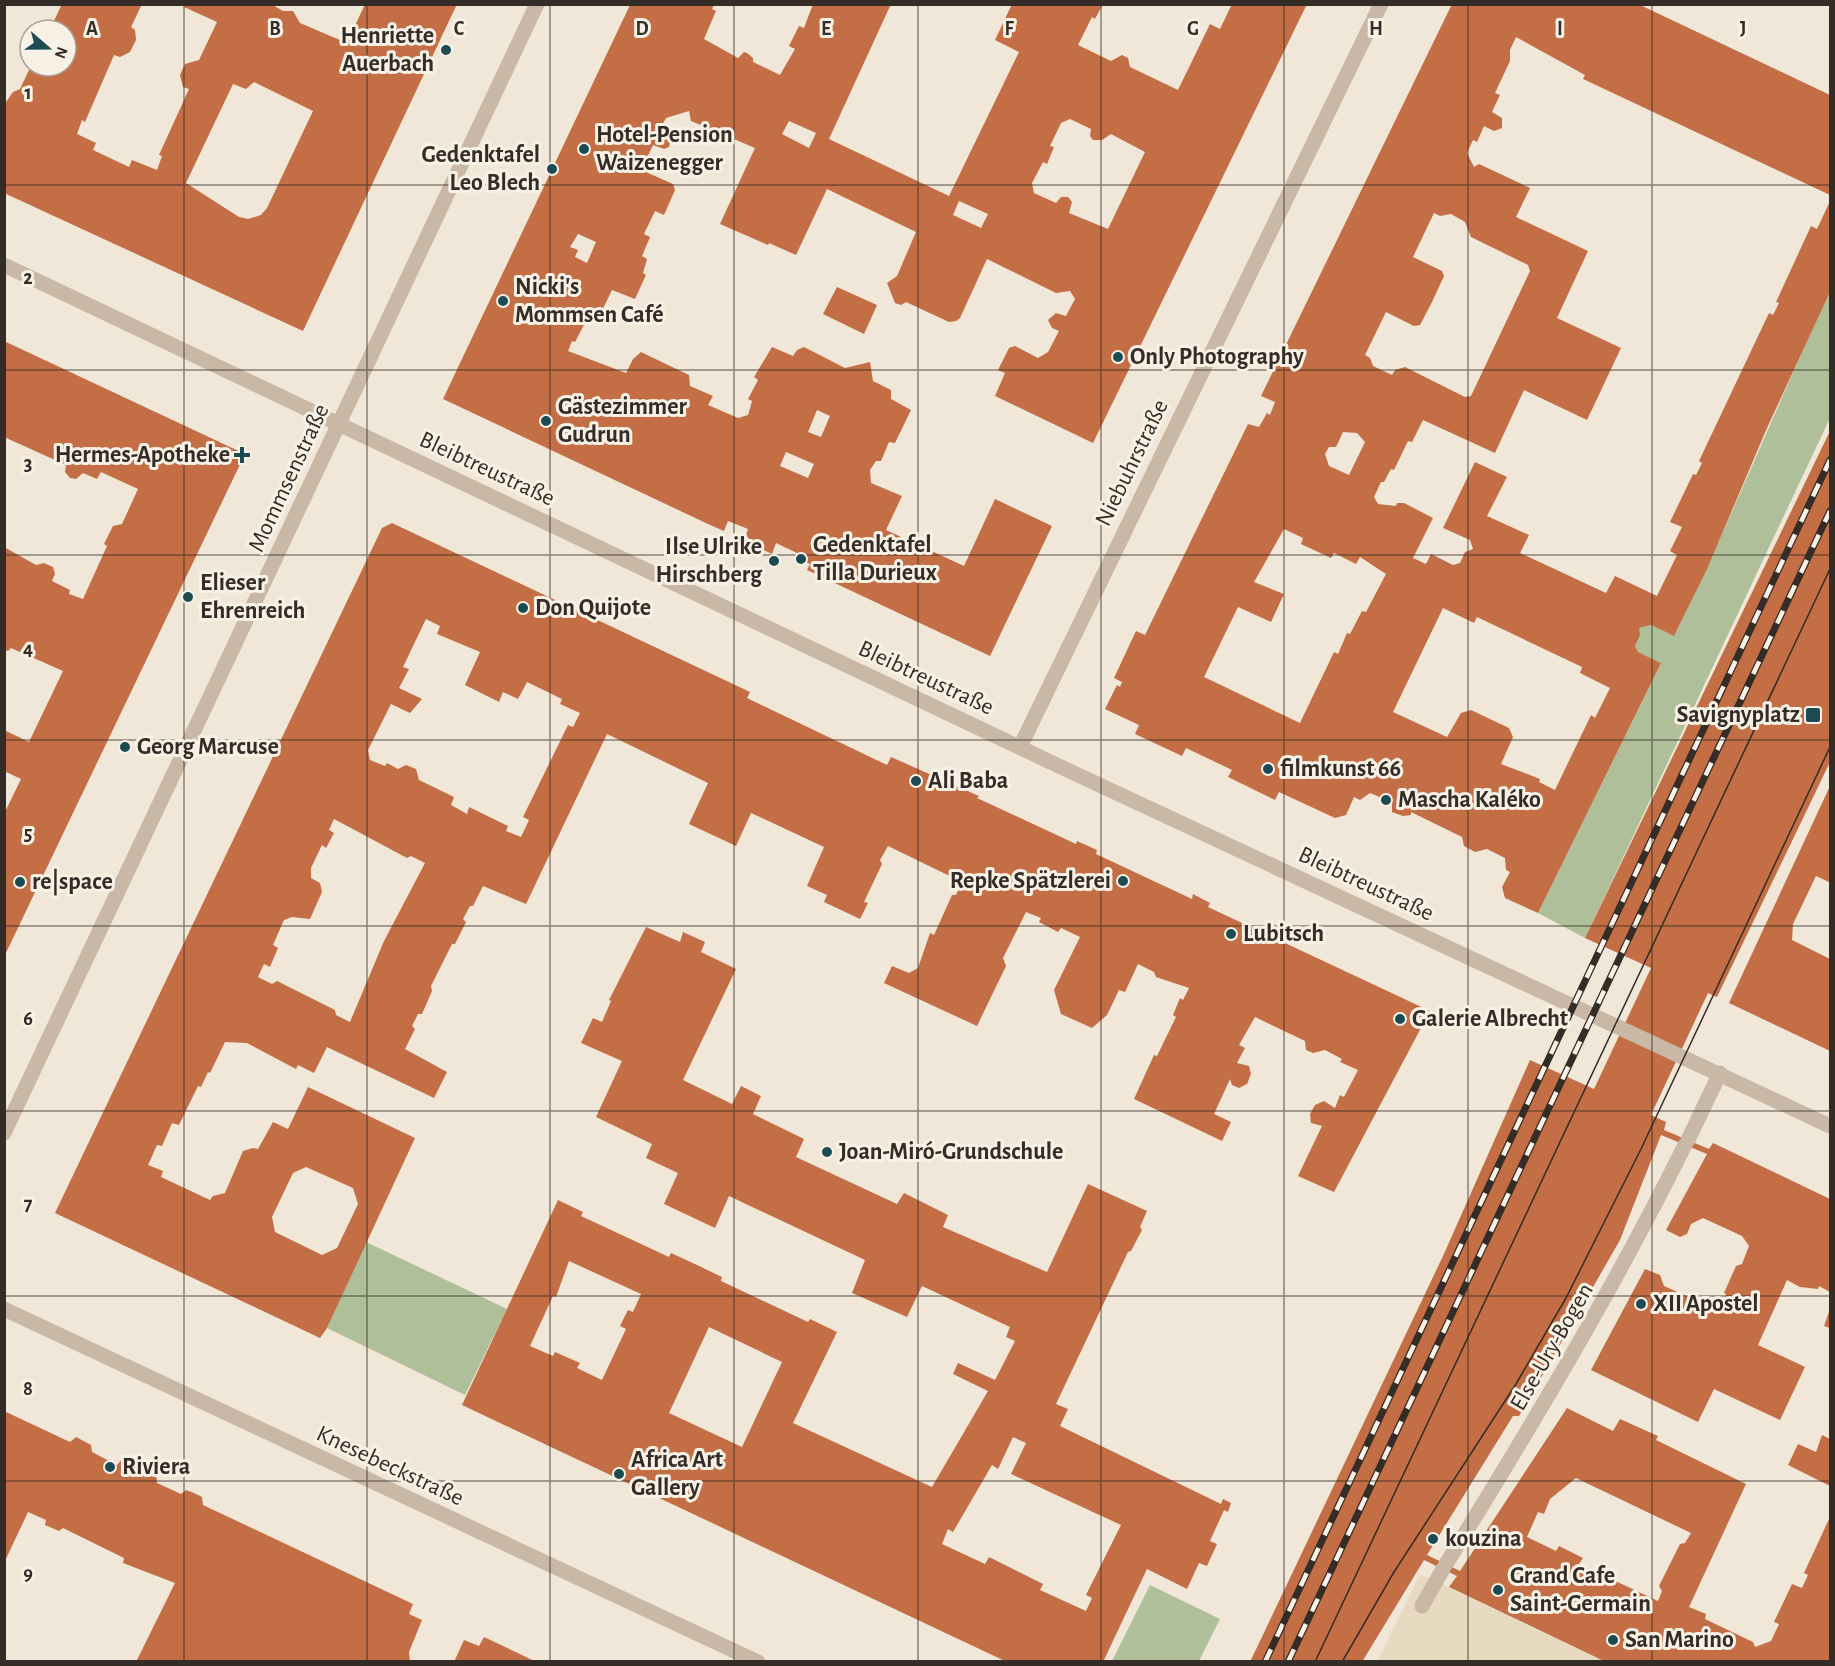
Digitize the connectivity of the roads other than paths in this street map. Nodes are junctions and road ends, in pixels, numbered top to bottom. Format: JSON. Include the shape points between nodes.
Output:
{"nodes":[{"id":1,"x":537,"y":4,"type":"edge"},
{"id":2,"x":1381,"y":4,"type":"edge"},
{"id":3,"x":4,"y":265,"type":"edge"},
{"id":4,"x":339,"y":424,"type":"junction"},
{"id":5,"x":1020,"y":747,"type":"junction"},
{"id":6,"x":1720,"y":1073,"type":"junction"},
{"id":7,"x":1830,"y":1126,"type":"edge"},
{"id":8,"x":4,"y":1133,"type":"edge"},
{"id":9,"x":4,"y":1309,"type":"edge"},
{"id":10,"x":1422,"y":1606,"type":"dead end"},
{"id":11,"x":758,"y":1662,"type":"edge"}],
"edges":[{"from":1,"to":4,"type":"street","name":"Mommsenstraße"},
{"from":2,"to":5,"type":"street","name":"Niebuhrstraße"},
{"from":3,"to":4,"type":"street","name":"Bleibtreustraße"},
{"from":4,"to":5,"type":"street","name":"Bleibtreustraße"},
{"from":4,"to":8,"type":"street","name":"Mommsenstraße"},
{"from":5,"to":6,"type":"street","name":"Bleibtreustraße"},
{"from":6,"to":7,"type":"street","name":"Bleibtreustraße"},
{"from":6,"to":10,"type":"street","name":"Else-Ury-Bogen","via":[[1611,1289]]},
{"from":9,"to":11,"type":"street","name":"Knesebeckstraße"}]}
